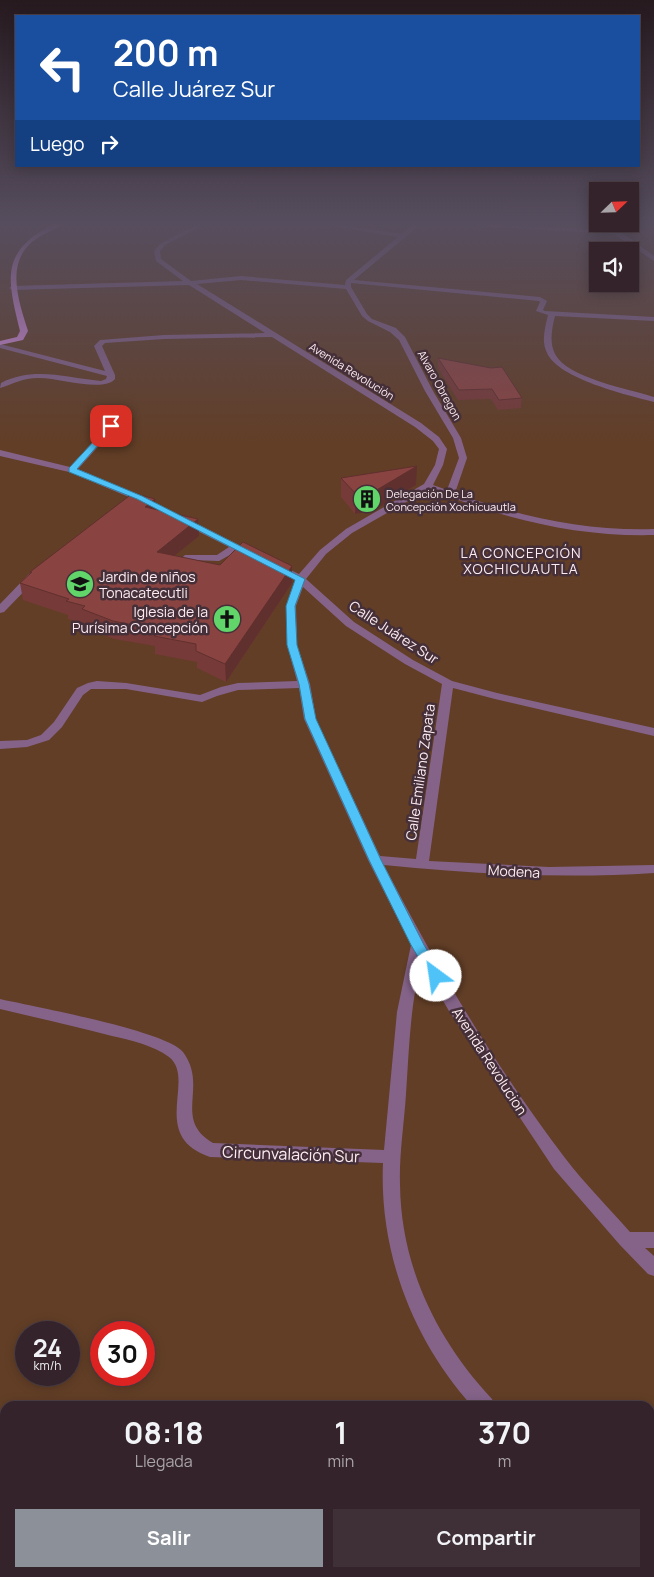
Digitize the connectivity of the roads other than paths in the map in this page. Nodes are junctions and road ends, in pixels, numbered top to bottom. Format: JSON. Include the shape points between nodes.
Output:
{"nodes":[{"id":1,"x":15,"y":298,"type":"edge"},
{"id":2,"x":213,"y":298,"type":"edge"},
{"id":3,"x":355,"y":298,"type":"edge"},
{"id":4,"x":522,"y":298,"type":"edge"},
{"id":5,"x":552,"y":314,"type":"junction"},
{"id":6,"x":654,"y":319,"type":"edge"},
{"id":7,"x":273,"y":335,"type":"junction"},
{"id":8,"x":0,"y":345,"type":"edge"},
{"id":9,"x":111,"y":375,"type":"junction"},
{"id":10,"x":0,"y":386,"type":"edge"},
{"id":11,"x":654,"y":400,"type":"edge"},
{"id":12,"x":125,"y":412,"type":"dead end"},
{"id":13,"x":0,"y":453,"type":"edge"},
{"id":14,"x":72,"y":470,"type":"junction"},
{"id":15,"x":428,"y":486,"type":"junction"},
{"id":16,"x":450,"y":494,"type":"junction"},
{"id":17,"x":654,"y":532,"type":"edge"},
{"id":18,"x":237,"y":547,"type":"junction"},
{"id":19,"x":41,"y":568,"type":"edge"},
{"id":20,"x":176,"y":569,"type":"edge"},
{"id":21,"x":300,"y":579,"type":"junction"},
{"id":22,"x":0,"y":610,"type":"edge"},
{"id":23,"x":448,"y":682,"type":"junction"},
{"id":24,"x":304,"y":684,"type":"junction"},
{"id":25,"x":654,"y":732,"type":"edge"},
{"id":26,"x":0,"y":745,"type":"edge"},
{"id":27,"x":375,"y":860,"type":"junction"},
{"id":28,"x":422,"y":865,"type":"junction"},
{"id":29,"x":654,"y":869,"type":"edge"},
{"id":30,"x":418,"y":945,"type":"junction"},
{"id":31,"x":0,"y":1004,"type":"edge"},
{"id":32,"x":393,"y":1157,"type":"junction"},
{"id":33,"x":626,"y":1240,"type":"junction"},
{"id":34,"x":654,"y":1240,"type":"edge"},
{"id":35,"x":654,"y":1268,"type":"edge"},
{"id":36,"x":481,"y":1401,"type":"edge"}],
"edges":[{"from":1,"to":8,"type":"main road","via":[[24,331],[20,338]]},
{"from":2,"to":7,"type":"street","name":"Avenida Revolución"},
{"from":3,"to":16,"type":"street","name":"Alvaro Obregon","via":[[364,315],[393,330],[402,339],[457,438],[464,458]]},
{"from":4,"to":5,"type":"street","via":[[544,301],[539,311]]},
{"from":5,"to":6,"type":"street"},
{"from":5,"to":11,"type":"street","via":[[547,341],[555,362],[576,376]]},
{"from":7,"to":9,"type":"street","via":[[105,341],[98,345]]},
{"from":7,"to":15,"type":"street","name":"Avenida Revolución","via":[[436,439],[443,449]]},
{"from":8,"to":9,"type":"street"},
{"from":9,"to":10,"type":"street","via":[[109,382],[102,383],[38,375]]},
{"from":12,"to":14,"type":"street"},
{"from":13,"to":14,"type":"street","name":"Calle Juárez Sur"},
{"from":14,"to":18,"type":"street","name":"Calle Juárez Sur"},
{"from":15,"to":16,"type":"street"},
{"from":15,"to":21,"type":"street","name":"Avenida Revolucion","via":[[349,531]]},
{"from":16,"to":17,"type":"street","via":[[478,506],[579,530],[632,534]]},
{"from":18,"to":20,"type":"street","via":[[219,558],[188,557]]},
{"from":18,"to":21,"type":"street","name":"Calle Juárez Sur"},
{"from":19,"to":22,"type":"street"},
{"from":21,"to":23,"type":"street","name":"Calle Juárez Sur","via":[[350,624],[409,662]]},
{"from":21,"to":24,"type":"street","name":"Avenida Revolucion","via":[[290,606],[292,645]]},
{"from":23,"to":25,"type":"street","name":"Calle Juárez Sur"},
{"from":23,"to":28,"type":"street","name":"Calle Emiliano Zapata"},
{"from":24,"to":26,"type":"street","via":[[229,689],[202,699],[112,684],[91,685],[81,691],[58,727],[46,737],[30,743]]},
{"from":24,"to":27,"type":"street","name":"Avenida Revolucion","via":[[310,719]]},
{"from":27,"to":28,"type":"street","name":"Modena"},
{"from":27,"to":30,"type":"street","name":"Avenida Revolucion"},
{"from":28,"to":29,"type":"street","name":"Modena","via":[[560,873]]},
{"from":30,"to":32,"type":"street","via":[[406,999]]},
{"from":30,"to":33,"type":"street","name":"Avenida Revolucion","via":[[549,1149]]},
{"from":31,"to":32,"type":"street","name":"Circunvalación Sur","via":[[166,1046],[178,1057],[185,1071],[184,1124],[193,1139],[210,1150]]},
{"from":32,"to":36,"type":"street","via":[[392,1200],[398,1246],[409,1285],[425,1326],[448,1362]]},
{"from":33,"to":34,"type":"street"},
{"from":33,"to":35,"type":"street","name":"Avenida Revolucion"}]}
